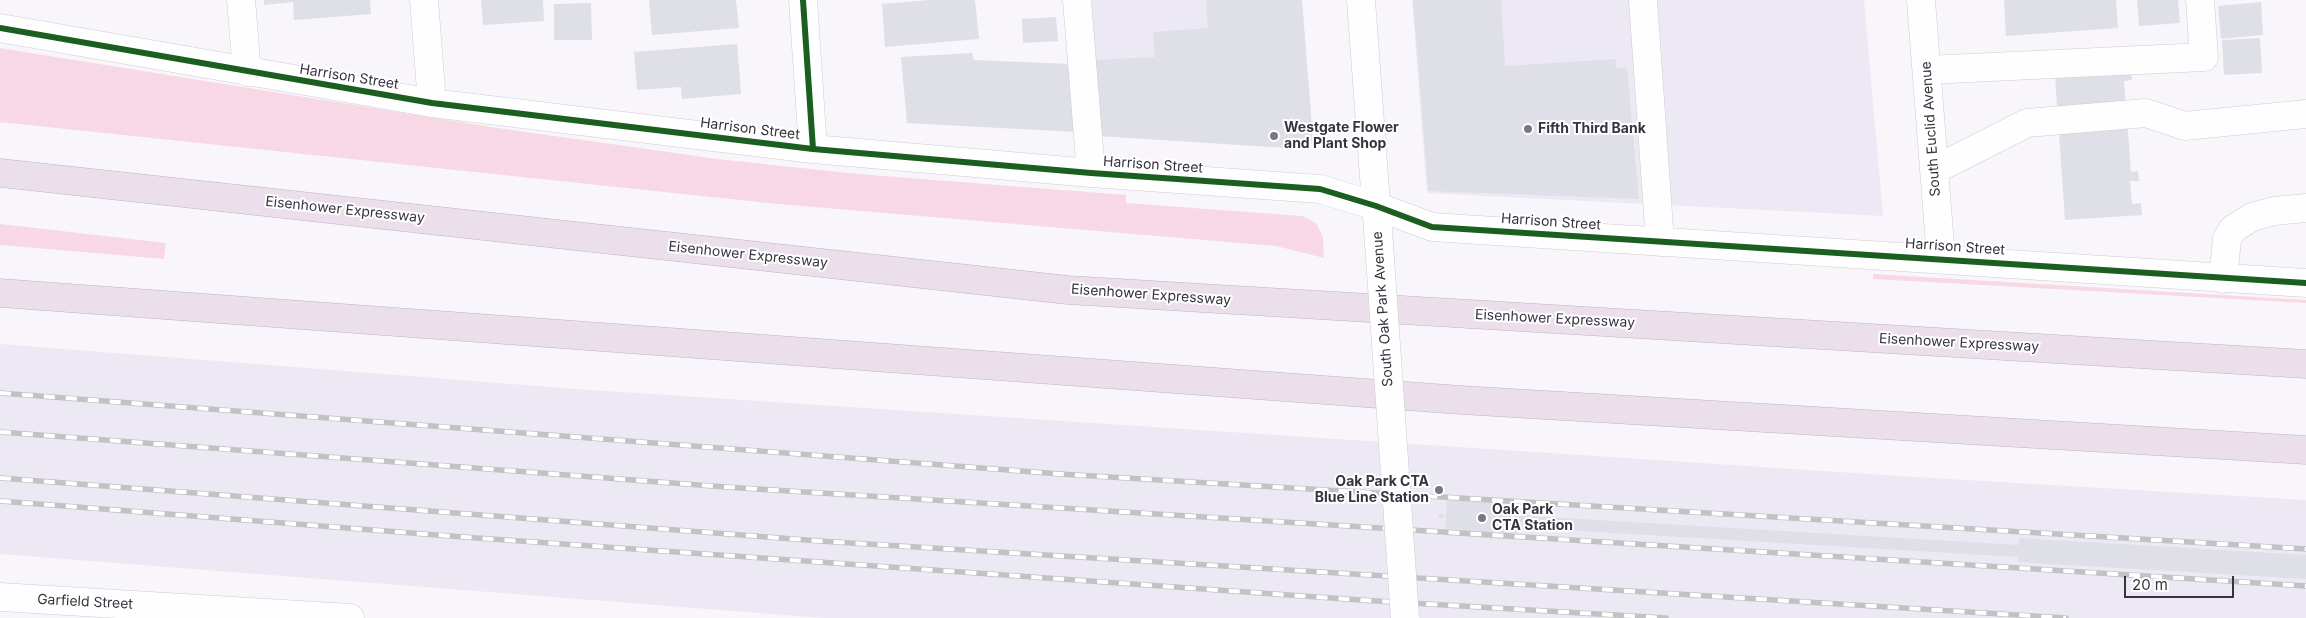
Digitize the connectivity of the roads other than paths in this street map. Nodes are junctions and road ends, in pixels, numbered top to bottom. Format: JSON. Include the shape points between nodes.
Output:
{"nodes":[{"id":1,"x":241,"y":0,"type":"edge"},
{"id":2,"x":424,"y":0,"type":"edge"},
{"id":3,"x":803,"y":0,"type":"edge"},
{"id":4,"x":1077,"y":0,"type":"edge"},
{"id":5,"x":1361,"y":0,"type":"edge"},
{"id":6,"x":1643,"y":0,"type":"edge"},
{"id":7,"x":1921,"y":0,"type":"edge"},
{"id":8,"x":2200,"y":0,"type":"edge"},
{"id":9,"x":0,"y":28,"type":"edge"},
{"id":10,"x":1926,"y":70,"type":"junction"},
{"id":11,"x":247,"y":72,"type":"junction"},
{"id":12,"x":432,"y":103,"type":"junction"},
{"id":13,"x":2306,"y":114,"type":"edge"},
{"id":14,"x":813,"y":149,"type":"junction"},
{"id":15,"x":1934,"y":170,"type":"junction"},
{"id":16,"x":0,"y":173,"type":"edge"},
{"id":17,"x":1091,"y":173,"type":"junction"},
{"id":18,"x":1376,"y":206,"type":"junction"},
{"id":19,"x":2306,"y":208,"type":"edge"},
{"id":20,"x":1660,"y":242,"type":"junction"},
{"id":21,"x":1941,"y":259,"type":"junction"},
{"id":22,"x":2223,"y":279,"type":"junction"},
{"id":23,"x":2306,"y":283,"type":"edge"},
{"id":24,"x":0,"y":293,"type":"edge"},
{"id":25,"x":2306,"y":364,"type":"edge"},
{"id":26,"x":2306,"y":450,"type":"edge"},
{"id":27,"x":0,"y":597,"type":"edge"},
{"id":28,"x":214,"y":614,"type":"edge"},
{"id":29,"x":350,"y":618,"type":"edge"},
{"id":30,"x":1405,"y":618,"type":"edge"}],
"edges":[{"from":1,"to":11,"type":"street"},
{"from":2,"to":12,"type":"street"},
{"from":3,"to":14,"type":"street"},
{"from":4,"to":17,"type":"street"},
{"from":5,"to":18,"type":"street","name":"South Oak Park Avenue"},
{"from":6,"to":20,"type":"street"},
{"from":7,"to":10,"type":"street","name":"South Euclid Avenue"},
{"from":8,"to":10,"type":"street","via":[[2204,57]]},
{"from":9,"to":11,"type":"street","name":"Harrison Street"},
{"from":10,"to":15,"type":"street","name":"South Euclid Avenue"},
{"from":11,"to":12,"type":"street","name":"Harrison Street"},
{"from":12,"to":14,"type":"street","name":"Harrison Street"},
{"from":13,"to":15,"type":"street","via":[[2185,126],[2146,112],[2027,123]]},
{"from":14,"to":17,"type":"street","name":"Harrison Street"},
{"from":15,"to":21,"type":"street","name":"South Euclid Avenue"},
{"from":16,"to":25,"type":"highway","name":"Eisenhower Expressway","via":[[1068,290]]},
{"from":17,"to":18,"type":"street","name":"Harrison Street","via":[[1320,189]]},
{"from":18,"to":20,"type":"street","name":"Harrison Street","via":[[1432,227]]},
{"from":18,"to":30,"type":"street","name":"South Oak Park Avenue","bridge":true},
{"from":19,"to":22,"type":"street","via":[[2252,217],[2233,229],[2227,240]]},
{"from":20,"to":21,"type":"street","name":"Harrison Street"},
{"from":21,"to":22,"type":"street","name":"Harrison Street"},
{"from":22,"to":23,"type":"street","name":"Harrison Street"},
{"from":24,"to":26,"type":"highway","via":[[1461,400]]},
{"from":27,"to":28,"type":"street","name":"Garfield Street"},
{"from":28,"to":29,"type":"street","name":"Garfield Street"}]}
